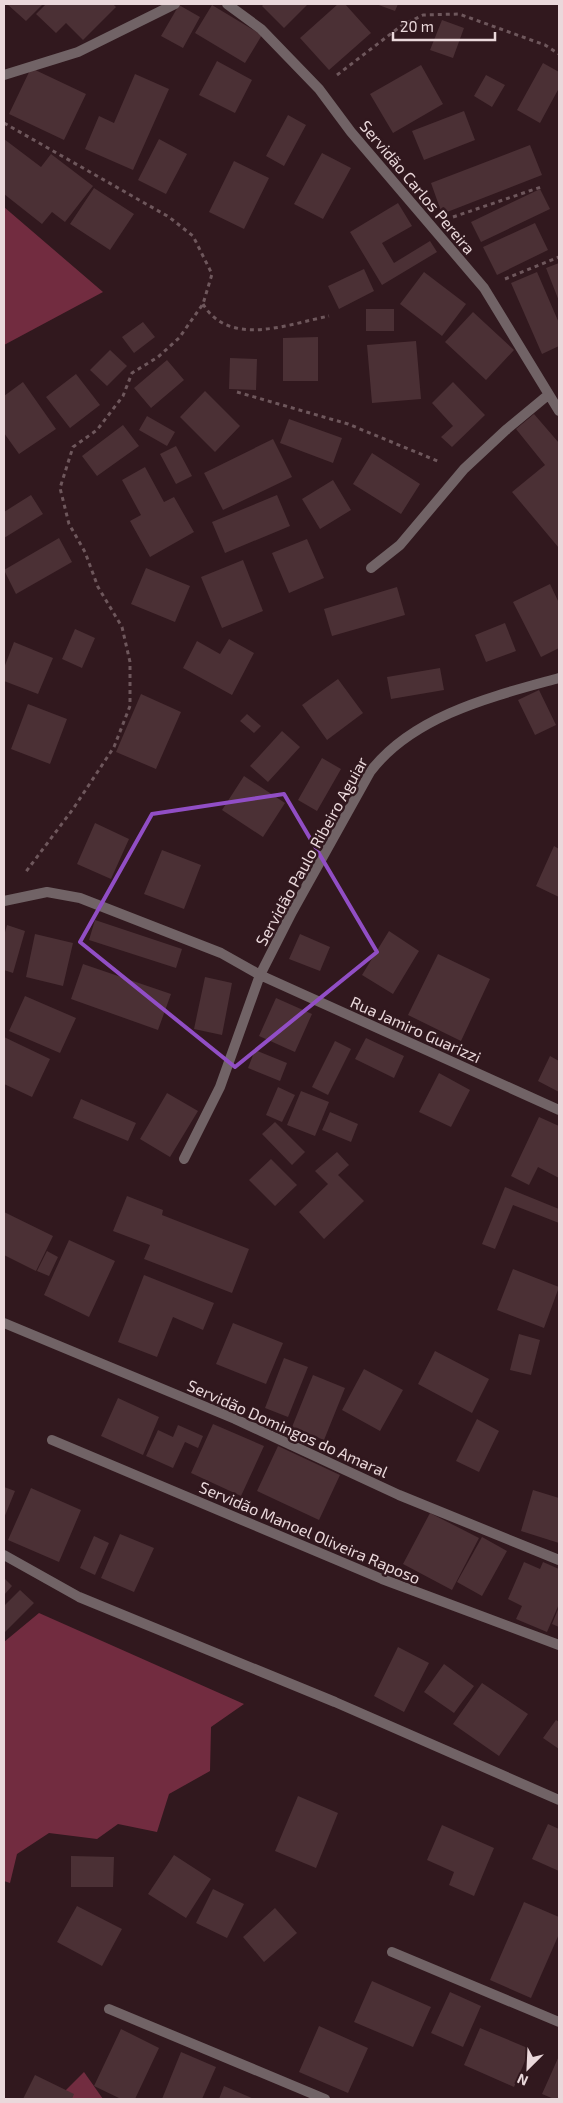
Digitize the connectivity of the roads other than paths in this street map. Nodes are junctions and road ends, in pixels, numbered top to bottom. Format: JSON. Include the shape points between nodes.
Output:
{"nodes":[{"id":1,"x":175,"y":4,"type":"edge"},
{"id":2,"x":227,"y":4,"type":"edge"},
{"id":3,"x":4,"y":75,"type":"edge"},
{"id":4,"x":548,"y":395,"type":"junction"},
{"id":5,"x":559,"y":412,"type":"edge"},
{"id":6,"x":371,"y":568,"type":"dead end"},
{"id":7,"x":559,"y":678,"type":"edge"},
{"id":8,"x":4,"y":901,"type":"edge"},
{"id":9,"x":260,"y":975,"type":"junction"},
{"id":10,"x":559,"y":1110,"type":"edge"},
{"id":11,"x":184,"y":1159,"type":"dead end"},
{"id":12,"x":4,"y":1323,"type":"edge"},
{"id":13,"x":52,"y":1440,"type":"dead end"},
{"id":14,"x":4,"y":1556,"type":"edge"},
{"id":15,"x":559,"y":1560,"type":"edge"},
{"id":16,"x":559,"y":1645,"type":"edge"},
{"id":17,"x":559,"y":1800,"type":"edge"},
{"id":18,"x":392,"y":1952,"type":"dead end"},
{"id":19,"x":109,"y":2009,"type":"dead end"},
{"id":20,"x":559,"y":2022,"type":"edge"},
{"id":21,"x":325,"y":2099,"type":"edge"}],
"edges":[{"from":1,"to":3,"type":"street","via":[[78,52]]},
{"from":2,"to":4,"type":"street","name":"Servidão Carlos Pereira","via":[[261,29],[319,89],[351,132],[484,288]]},
{"from":4,"to":5,"type":"street","name":"Servidão Carlos Pereira"},
{"from":4,"to":6,"type":"street","via":[[464,469],[400,545]]},
{"from":7,"to":9,"type":"street","name":"Servidão Paulo Ribeiro Aguiar","via":[[504,693],[444,717],[408,735],[382,756],[296,904]]},
{"from":8,"to":9,"type":"street","name":"Rua Jamiro Guarizzi","via":[[47,892],[80,898],[222,953]]},
{"from":9,"to":10,"type":"street","name":"Rua Jamiro Guarizzi"},
{"from":9,"to":11,"type":"street","name":"Servidão Paulo Ribeiro Aguiar","via":[[212,1104]]},
{"from":12,"to":15,"type":"street","name":"Servidão Domingos do Amaral"},
{"from":13,"to":16,"type":"street","name":"Servidão Manoel Oliveira Raposo","via":[[382,1579]]},
{"from":14,"to":17,"type":"street","via":[[79,1597],[335,1702]]},
{"from":18,"to":20,"type":"street"},
{"from":19,"to":21,"type":"street"}]}
